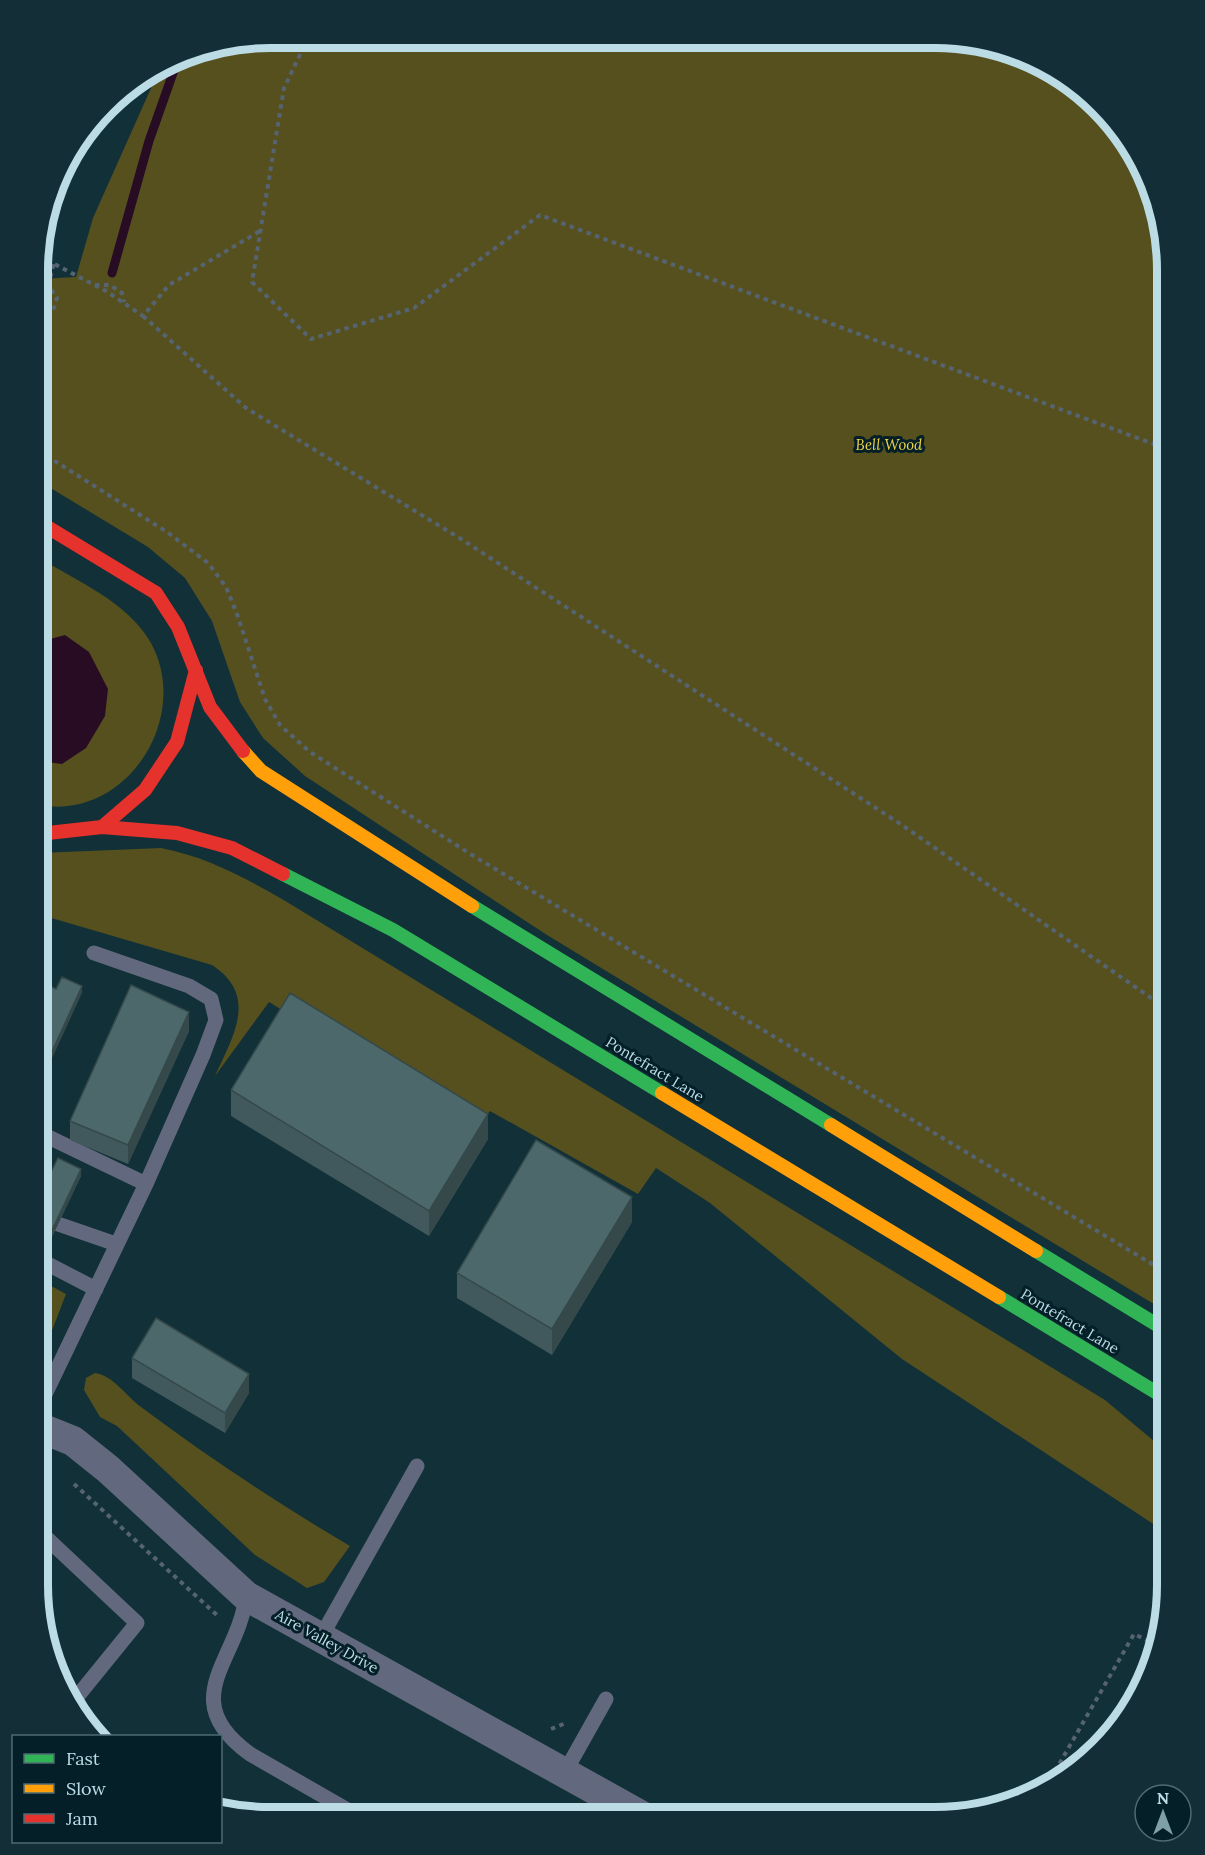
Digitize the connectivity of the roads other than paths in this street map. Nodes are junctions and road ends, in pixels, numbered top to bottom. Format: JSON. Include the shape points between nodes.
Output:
{"nodes":[{"id":1,"x":48,"y":527,"type":"edge"},
{"id":2,"x":196,"y":670,"type":"junction"},
{"id":3,"x":102,"y":827,"type":"junction"},
{"id":4,"x":48,"y":834,"type":"edge"},
{"id":5,"x":94,"y":953,"type":"dead end"},
{"id":6,"x":48,"y":1137,"type":"edge"},
{"id":7,"x":146,"y":1184,"type":"junction"},
{"id":8,"x":58,"y":1224,"type":"edge"},
{"id":9,"x":116,"y":1244,"type":"junction"},
{"id":10,"x":48,"y":1264,"type":"edge"},
{"id":11,"x":96,"y":1289,"type":"junction"},
{"id":12,"x":1157,"y":1325,"type":"edge"},
{"id":13,"x":48,"y":1388,"type":"edge"},
{"id":14,"x":1157,"y":1393,"type":"edge"},
{"id":15,"x":48,"y":1431,"type":"edge"},
{"id":16,"x":417,"y":1466,"type":"dead end"},
{"id":17,"x":48,"y":1539,"type":"edge"},
{"id":18,"x":246,"y":1596,"type":"junction"},
{"id":19,"x":321,"y":1637,"type":"junction"},
{"id":20,"x":78,"y":1696,"type":"edge"},
{"id":21,"x":606,"y":1699,"type":"dead end"},
{"id":22,"x":217,"y":1730,"type":"edge"},
{"id":23,"x":565,"y":1773,"type":"junction"},
{"id":24,"x":342,"y":1807,"type":"edge"},
{"id":25,"x":627,"y":1807,"type":"edge"}],
"edges":[{"from":1,"to":2,"type":"highway","via":[[156,593],[178,627]]},
{"from":2,"to":3,"type":"highway","via":[[177,742],[145,790]]},
{"from":2,"to":12,"type":"highway","via":[[210,707],[261,771],[453,894]]},
{"from":3,"to":4,"type":"highway","name":"Pontefract Lane"},
{"from":3,"to":14,"type":"highway","name":"Pontefract Lane","via":[[177,833],[232,848],[393,930]]},
{"from":5,"to":7,"type":"lane","via":[[189,986],[211,999],[216,1020]]},
{"from":6,"to":7,"type":"lane"},
{"from":7,"to":9,"type":"lane"},
{"from":8,"to":9,"type":"lane"},
{"from":9,"to":11,"type":"lane"},
{"from":10,"to":11,"type":"lane"},
{"from":11,"to":13,"type":"lane"},
{"from":15,"to":18,"type":"street","name":"Aire Valley Drive","via":[[73,1441],[108,1469]]},
{"from":16,"to":19,"type":"lane"},
{"from":17,"to":20,"type":"lane","via":[[137,1623]]},
{"from":18,"to":19,"type":"street","name":"Aire Valley Drive"},
{"from":18,"to":22,"type":"lane","via":[[244,1614],[218,1671],[213,1694]]},
{"from":19,"to":23,"type":"street","name":"Aire Valley Drive"},
{"from":21,"to":23,"type":"lane"},
{"from":22,"to":24,"type":"lane","via":[[250,1754]]},
{"from":23,"to":25,"type":"street","name":"Aire Valley Drive"}]}
